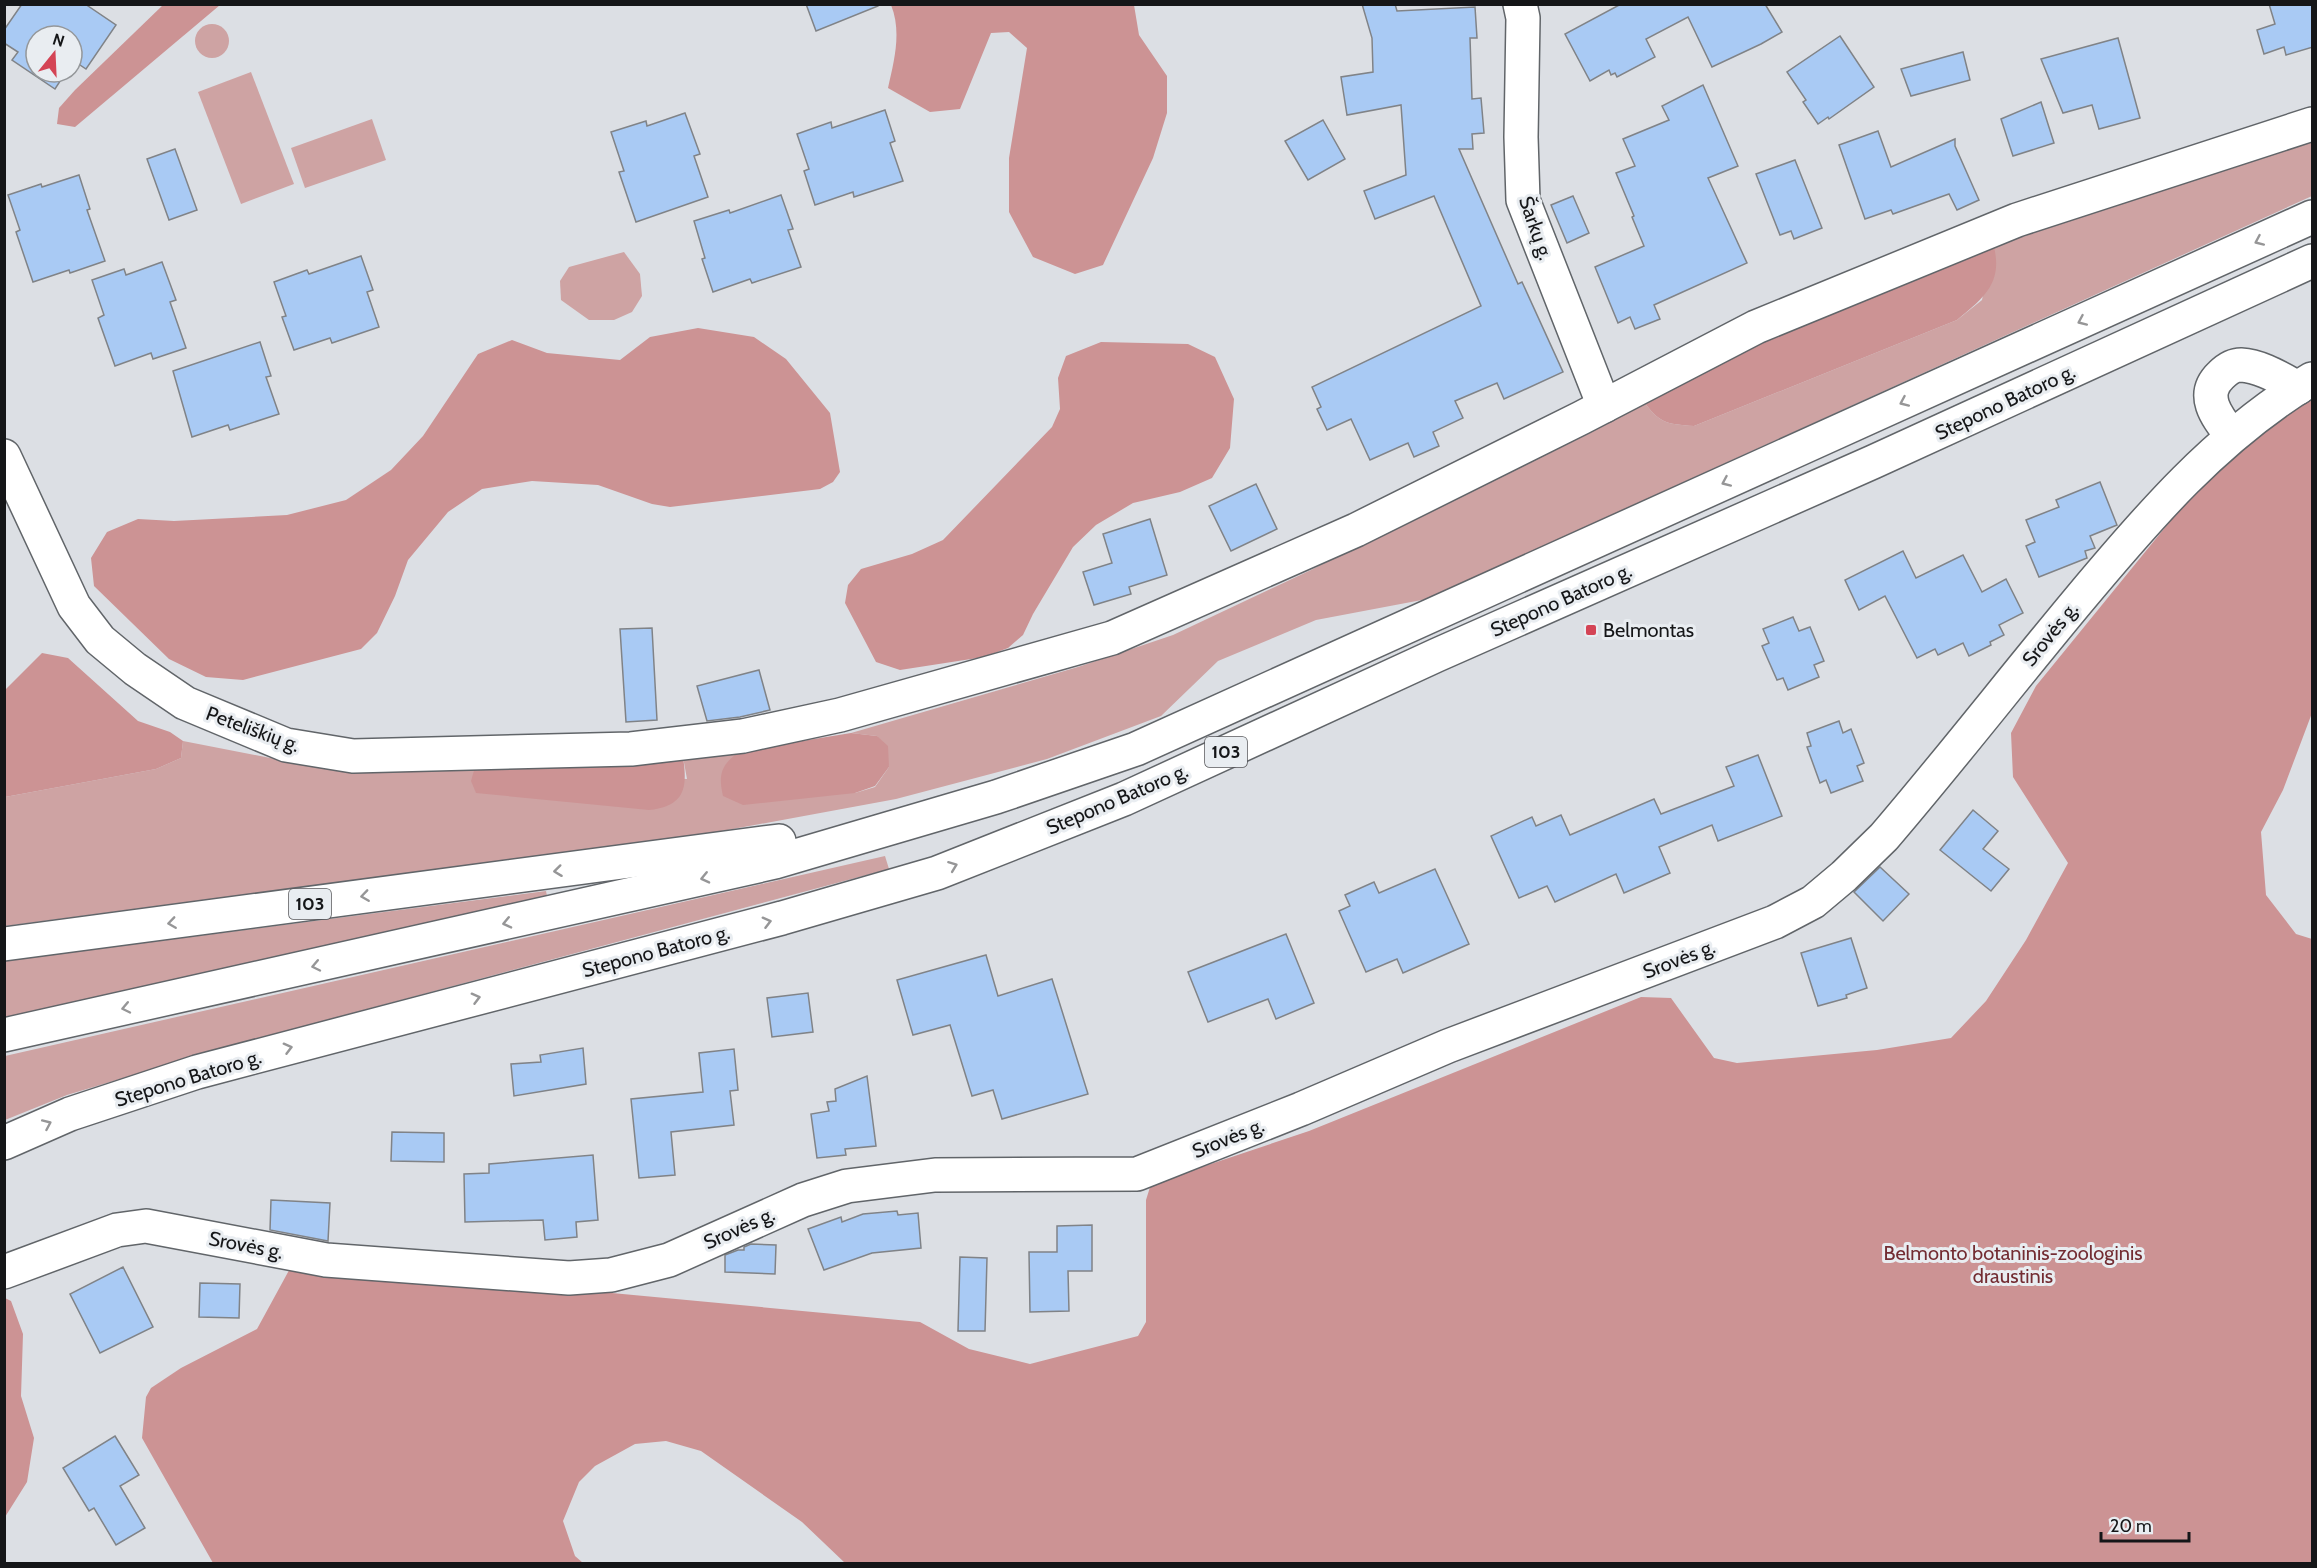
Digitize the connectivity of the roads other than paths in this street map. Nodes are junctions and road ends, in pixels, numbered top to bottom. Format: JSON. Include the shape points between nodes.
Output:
{"nodes":[{"id":1,"x":1521,"y":4,"type":"edge"},
{"id":2,"x":2313,"y":124,"type":"edge"},
{"id":3,"x":2313,"y":216,"type":"edge"},
{"id":4,"x":2313,"y":261,"type":"edge"},
{"id":5,"x":2305,"y":383,"type":"edge"},
{"id":6,"x":1604,"y":406,"type":"junction"},
{"id":7,"x":2232,"y":436,"type":"junction"},
{"id":8,"x":4,"y":456,"type":"edge"},
{"id":9,"x":903,"y":824,"type":"junction"},
{"id":10,"x":4,"y":945,"type":"edge"},
{"id":11,"x":4,"y":1035,"type":"edge"},
{"id":12,"x":4,"y":1143,"type":"edge"},
{"id":13,"x":4,"y":1272,"type":"edge"}],
"edges":[{"from":1,"to":6,"type":"main road","name":"Šarkų g.","via":[[1523,200]]},
{"from":2,"to":6,"type":"main road","via":[[2017,219],[1756,327]]},
{"from":3,"to":9,"type":"main road","name":"Stepono Batoro g.","number":"103","one_way":true,"via":[[1136,749]]},
{"from":12,"to":4,"type":"main road","name":"Stepono Batoro g.","number":"103","one_way":true,"via":[[70,1114],[197,1072],[782,918],[937,873],[1124,799]]},
{"from":5,"to":7,"type":"main road","name":"Srovės g."},
{"from":5,"to":7,"type":"main road","name":"Srovės g.","via":[[2259,368],[2230,367],[2212,386],[2210,398],[2213,412]]},
{"from":6,"to":8,"type":"main road","name":"Peteliškių g.","via":[[1356,530],[1112,638],[840,715],[743,736],[631,749],[352,756],[286,745],[185,704],[100,640],[74,606]]},
{"from":7,"to":13,"type":"main road","name":"Srovės g.","via":[[2171,493],[2114,557],[1884,837],[1813,902],[1775,922],[1448,1046],[1137,1174],[935,1175],[847,1186],[803,1200],[669,1260],[611,1275],[569,1278],[326,1260],[146,1226],[117,1230]]},
{"from":9,"to":10,"type":"main road","number":"103","one_way":true},
{"from":9,"to":11,"type":"main road","name":"Stepono Batoro g.","one_way":true,"via":[[763,864]]}]}
